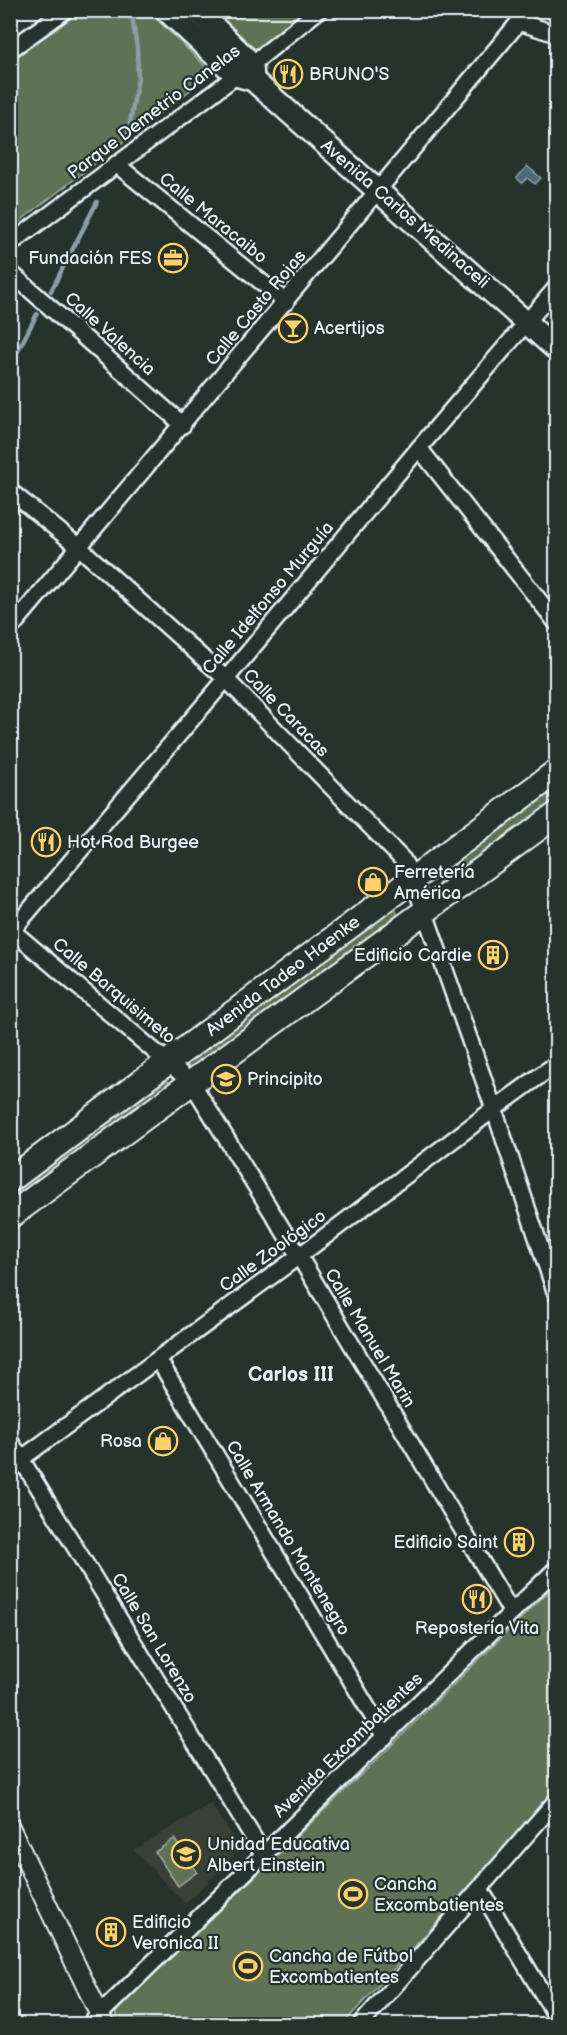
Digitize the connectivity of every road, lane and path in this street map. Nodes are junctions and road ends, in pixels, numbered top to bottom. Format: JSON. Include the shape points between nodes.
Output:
{"nodes":[{"id":1,"x":66,"y":10,"type":"edge"},
{"id":2,"x":166,"y":10,"type":"edge"},
{"id":3,"x":197,"y":10,"type":"edge"},
{"id":4,"x":319,"y":10,"type":"edge"},
{"id":5,"x":524,"y":16,"type":"edge"},
{"id":6,"x":556,"y":34,"type":"edge"},
{"id":7,"x":10,"y":50,"type":"edge"},
{"id":8,"x":247,"y":73,"type":"junction"},
{"id":9,"x":116,"y":164,"type":"junction"},
{"id":10,"x":379,"y":192,"type":"junction"},
{"id":11,"x":10,"y":244,"type":"edge"},
{"id":12,"x":10,"y":272,"type":"edge"},
{"id":13,"x":556,"y":288,"type":"edge"},
{"id":14,"x":286,"y":302,"type":"junction"},
{"id":15,"x":528,"y":323,"type":"junction"},
{"id":16,"x":556,"y":349,"type":"edge"},
{"id":17,"x":183,"y":425,"type":"junction"},
{"id":18,"x":419,"y":448,"type":"junction"},
{"id":19,"x":10,"y":491,"type":"edge"},
{"id":20,"x":80,"y":548,"type":"junction"},
{"id":21,"x":556,"y":622,"type":"edge"},
{"id":22,"x":10,"y":629,"type":"edge"},
{"id":23,"x":226,"y":680,"type":"junction"},
{"id":24,"x":556,"y":772,"type":"edge"},
{"id":25,"x":556,"y":815,"type":"edge"},
{"id":26,"x":413,"y":879,"type":"junction"},
{"id":27,"x":425,"y":913,"type":"junction"},
{"id":28,"x":11,"y":931,"type":"edge"},
{"id":29,"x":168,"y":1062,"type":"junction"},
{"id":30,"x":556,"y":1064,"type":"edge"},
{"id":31,"x":192,"y":1083,"type":"junction"},
{"id":32,"x":494,"y":1109,"type":"junction"},
{"id":33,"x":10,"y":1180,"type":"edge"},
{"id":34,"x":10,"y":1216,"type":"edge"},
{"id":35,"x":299,"y":1256,"type":"junction"},
{"id":36,"x":556,"y":1294,"type":"edge"},
{"id":37,"x":158,"y":1359,"type":"junction"},
{"id":38,"x":10,"y":1441,"type":"edge"},
{"id":39,"x":16,"y":1463,"type":"edge"},
{"id":40,"x":556,"y":1569,"type":"edge"},
{"id":41,"x":512,"y":1613,"type":"junction"},
{"id":42,"x":385,"y":1737,"type":"junction"},
{"id":43,"x":556,"y":1801,"type":"edge"},
{"id":44,"x":10,"y":1827,"type":"edge"},
{"id":45,"x":264,"y":1855,"type":"junction"},
{"id":46,"x":480,"y":1888,"type":"junction"},
{"id":47,"x":556,"y":2016,"type":"edge"},
{"id":48,"x":98,"y":2021,"type":"edge"},
{"id":49,"x":365,"y":2023,"type":"edge"}],
"edges":[{"from":1,"to":7,"type":"street"},
{"from":2,"to":8,"type":"main road","name":"Avenida Carlos Medinaceli"},
{"from":3,"to":8,"type":"main road","name":"Avenida Carlos Medinaceli"},
{"from":4,"to":8,"type":"street","name":"Parque Demetrio Canelas"},
{"from":5,"to":6,"type":"street"},
{"from":5,"to":10,"type":"street","name":"Calle Casto Rojas"},
{"from":8,"to":9,"type":"street","name":"Parque Demetrio Canelas"},
{"from":8,"to":10,"type":"main road","name":"Avenida Carlos Medinaceli"},
{"from":9,"to":11,"type":"street","name":"Parque Demetrio Canelas"},
{"from":9,"to":14,"type":"street","name":"Calle Maracaibo"},
{"from":10,"to":14,"type":"street","name":"Calle Casto Rojas"},
{"from":10,"to":15,"type":"main road","name":"Avenida Carlos Medinaceli"},
{"from":12,"to":17,"type":"street","name":"Calle Valencia"},
{"from":13,"to":15,"type":"street","name":"Calle Idelfonso Murguía"},
{"from":14,"to":17,"type":"street","name":"Calle Casto Rojas"},
{"from":15,"to":16,"type":"main road","name":"Avenida Carlos Medinaceli"},
{"from":15,"to":18,"type":"street","name":"Calle Idelfonso Murguía"},
{"from":17,"to":20,"type":"street","name":"Calle Casto Rojas"},
{"from":18,"to":21,"type":"street"},
{"from":18,"to":23,"type":"street","name":"Calle Idelfonso Murguía"},
{"from":19,"to":20,"type":"street","name":"Calle Caracas"},
{"from":20,"to":22,"type":"street","name":"Calle Casto Rojas"},
{"from":20,"to":23,"type":"street","name":"Calle Caracas"},
{"from":23,"to":26,"type":"street","name":"Calle Caracas","via":[[403,860]]},
{"from":23,"to":28,"type":"street","name":"Calle Idelfonso Murguía"},
{"from":24,"to":26,"type":"main road","name":"Avenida Tadeo Haenke"},
{"from":25,"to":27,"type":"main road","name":"Avenida Tadeo Haenke"},
{"from":26,"to":27,"type":"street","name":"Calle Caracas"},
{"from":26,"to":29,"type":"main road","name":"Avenida Tadeo Haenke"},
{"from":27,"to":31,"type":"main road","name":"Avenida Tadeo Haenke"},
{"from":27,"to":32,"type":"street","name":"Calle Caracas"},
{"from":28,"to":29,"type":"street","name":"Calle Barquisimeto"},
{"from":29,"to":31,"type":"street","name":"Calle Barquisimeto"},
{"from":29,"to":33,"type":"main road","name":"Avenida Tadeo Haenke"},
{"from":30,"to":32,"type":"street","name":"Calle Zoológico"},
{"from":31,"to":34,"type":"main road","name":"Avenida Tadeo Haenke"},
{"from":31,"to":35,"type":"street","name":"Calle Manuel Marin"},
{"from":32,"to":35,"type":"street","name":"Calle Zoológico"},
{"from":32,"to":36,"type":"street","name":"Calle Caracas"},
{"from":35,"to":37,"type":"street","name":"Calle Zoológico"},
{"from":35,"to":41,"type":"street","name":"Calle Manuel Marin"},
{"from":37,"to":39,"type":"street","name":"Calle Zoológico"},
{"from":37,"to":42,"type":"street","name":"Calle Armando Montenegro"},
{"from":38,"to":39,"type":"street","name":"Calle San Lorenzo"},
{"from":39,"to":45,"type":"street","name":"Calle San Lorenzo"},
{"from":40,"to":41,"type":"street","name":"Avenida Excombatientes"},
{"from":41,"to":42,"type":"street","name":"Avenida Excombatientes"},
{"from":42,"to":45,"type":"street","name":"Avenida Excombatientes"},
{"from":43,"to":46,"type":"street"},
{"from":44,"to":48,"type":"street"},
{"from":45,"to":48,"type":"street","name":"Avenida Excombatientes"},
{"from":46,"to":47,"type":"street"},
{"from":46,"to":49,"type":"street"}]}
